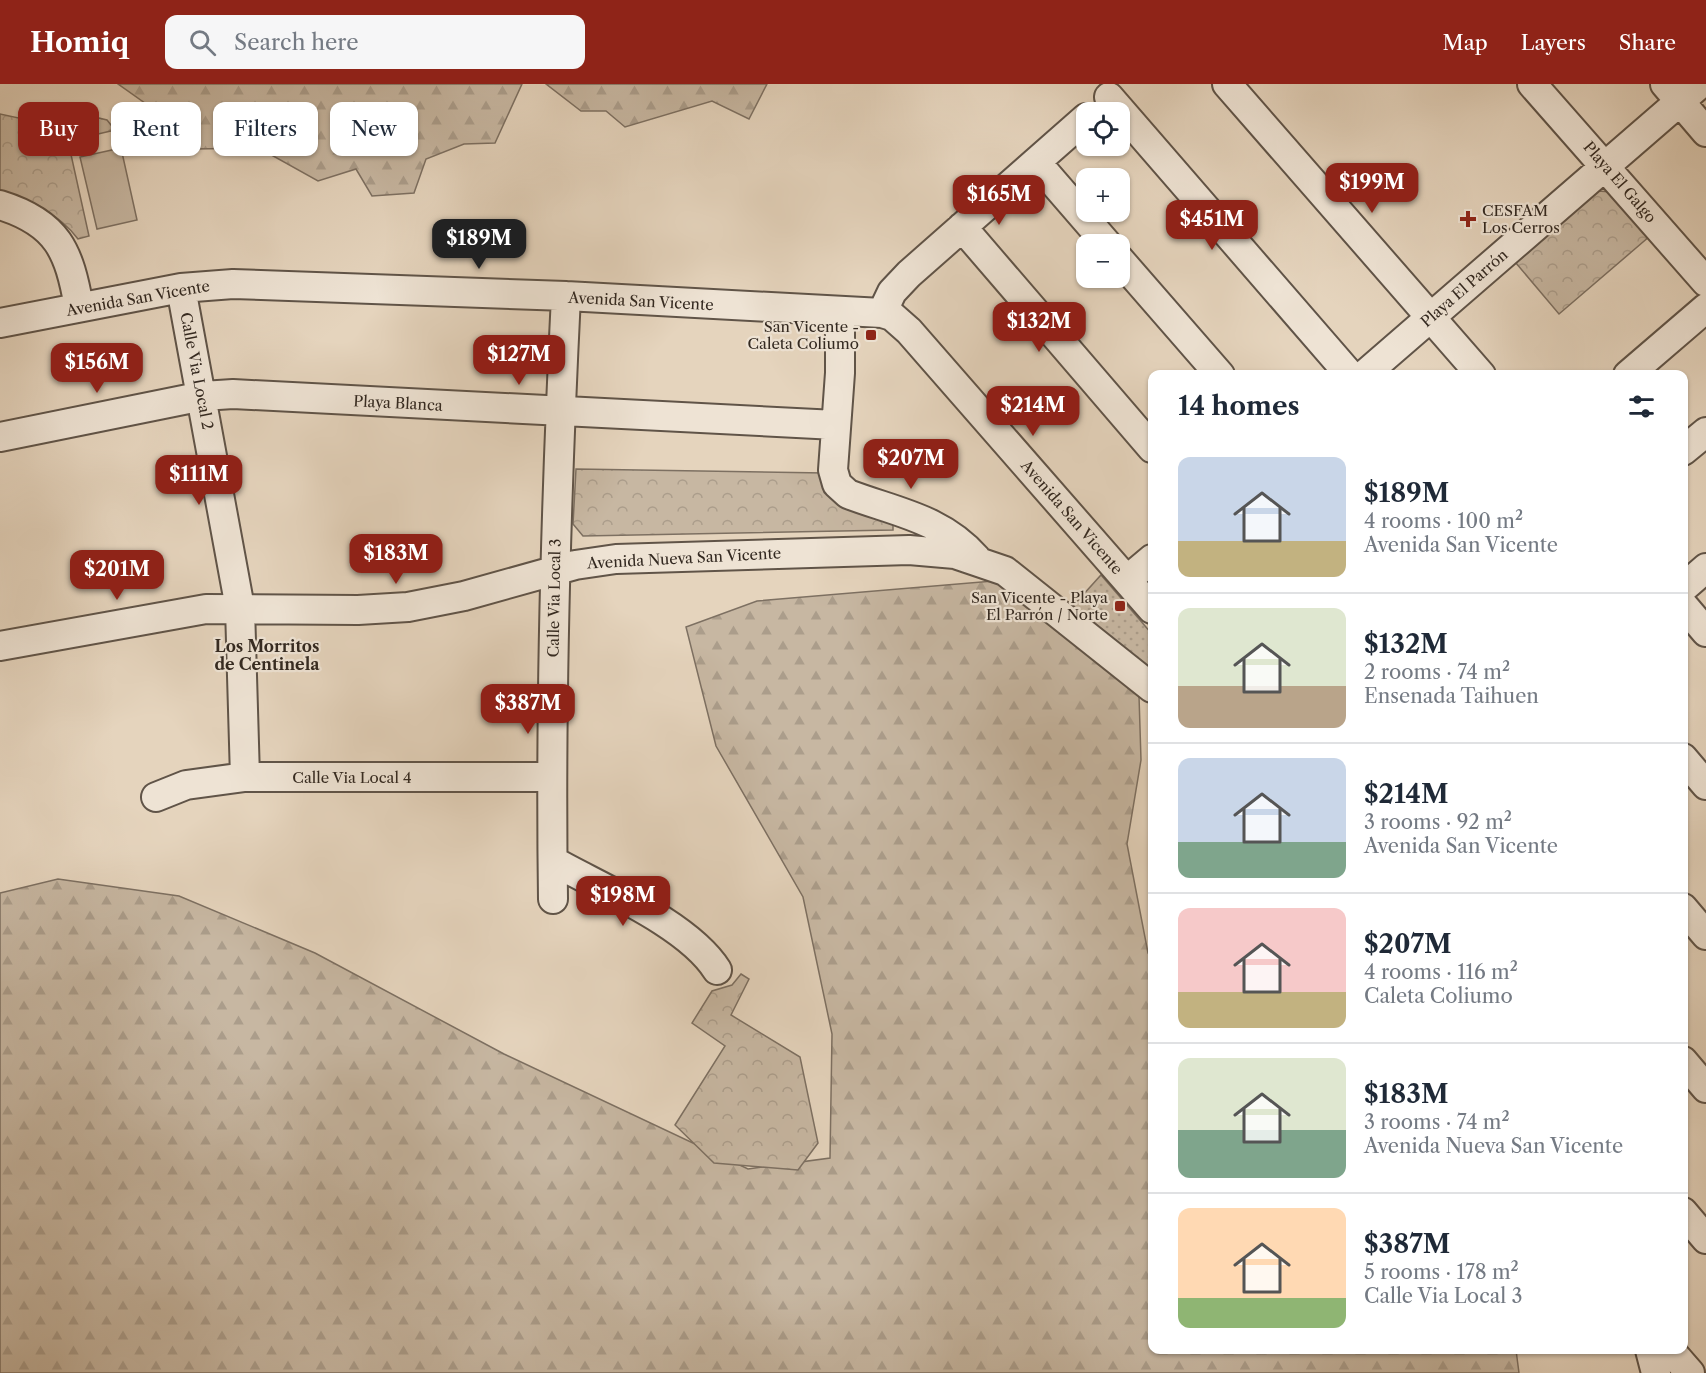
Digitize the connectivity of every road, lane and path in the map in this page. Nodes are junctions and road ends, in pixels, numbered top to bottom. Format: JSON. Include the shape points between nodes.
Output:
{"nodes":[{"id":1,"x":1227,"y":84,"type":"edge"},
{"id":2,"x":1532,"y":84,"type":"edge"},
{"id":3,"x":1682,"y":90,"type":"edge"},
{"id":4,"x":1109,"y":98,"type":"edge"},
{"id":5,"x":1076,"y":127,"type":"edge"},
{"id":6,"x":1706,"y":132,"type":"edge"},
{"id":7,"x":1035,"y":162,"type":"junction"},
{"id":8,"x":1606,"y":165,"type":"junction"},
{"id":9,"x":0,"y":205,"type":"edge"},
{"id":10,"x":962,"y":227,"type":"junction"},
{"id":11,"x":1098,"y":234,"type":"edge"},
{"id":12,"x":1130,"y":272,"type":"edge"},
{"id":13,"x":1706,"y":282,"type":"edge"},
{"id":14,"x":181,"y":288,"type":"junction"},
{"id":15,"x":566,"y":296,"type":"junction"},
{"id":16,"x":79,"y":307,"type":"junction"},
{"id":17,"x":1706,"y":308,"type":"edge"},
{"id":18,"x":840,"y":312,"type":"junction"},
{"id":19,"x":882,"y":313,"type":"junction"},
{"id":20,"x":1431,"y":317,"type":"junction"},
{"id":21,"x":0,"y":322,"type":"edge"},
{"id":22,"x":1216,"y":370,"type":"edge"},
{"id":23,"x":1346,"y":370,"type":"edge"},
{"id":24,"x":1370,"y":370,"type":"edge"},
{"id":25,"x":1477,"y":370,"type":"edge"},
{"id":26,"x":1634,"y":370,"type":"edge"},
{"id":27,"x":203,"y":396,"type":"junction"},
{"id":28,"x":560,"y":411,"type":"junction"},
{"id":29,"x":836,"y":425,"type":"junction"},
{"id":30,"x":1706,"y":432,"type":"edge"},
{"id":31,"x":0,"y":437,"type":"edge"},
{"id":32,"x":1148,"y":442,"type":"edge"},
{"id":33,"x":1688,"y":447,"type":"edge"},
{"id":34,"x":978,"y":560,"type":"junction"},
{"id":35,"x":1148,"y":562,"type":"edge"},
{"id":36,"x":1706,"y":568,"type":"edge"},
{"id":37,"x":553,"y":571,"type":"junction"},
{"id":38,"x":1127,"y":580,"type":"junction"},
{"id":39,"x":1688,"y":584,"type":"edge"},
{"id":40,"x":1148,"y":604,"type":"edge"},
{"id":41,"x":240,"y":609,"type":"junction"},
{"id":42,"x":1688,"y":611,"type":"edge"},
{"id":43,"x":1706,"y":632,"type":"edge"},
{"id":44,"x":0,"y":646,"type":"edge"},
{"id":45,"x":1148,"y":685,"type":"edge"},
{"id":46,"x":1688,"y":764,"type":"edge"},
{"id":47,"x":245,"y":777,"type":"junction"},
{"id":48,"x":551,"y":777,"type":"junction"},
{"id":49,"x":1706,"y":785,"type":"edge"},
{"id":50,"x":156,"y":797,"type":"dead end"},
{"id":51,"x":553,"y":861,"type":"junction"},
{"id":52,"x":553,"y":899,"type":"dead end"},
{"id":53,"x":1688,"y":915,"type":"edge"},
{"id":54,"x":1706,"y":935,"type":"edge"},
{"id":55,"x":717,"y":970,"type":"dead end"},
{"id":56,"x":1688,"y":1218,"type":"edge"},
{"id":57,"x":1706,"y":1239,"type":"edge"},
{"id":58,"x":1651,"y":1354,"type":"edge"},
{"id":59,"x":1673,"y":1354,"type":"edge"},
{"id":60,"x":1656,"y":1373,"type":"edge"},
{"id":61,"x":1690,"y":1373,"type":"edge"}],
"edges":[{"from":1,"to":20,"type":"street"},
{"from":2,"to":8,"type":"street","name":"Playa El Galgo"},
{"from":3,"to":6,"type":"street"},
{"from":3,"to":8,"type":"street","name":"Playa El Parrón"},
{"from":4,"to":23,"type":"street"},
{"from":5,"to":7,"type":"street"},
{"from":7,"to":10,"type":"street"},
{"from":7,"to":11,"type":"street"},
{"from":8,"to":13,"type":"street","name":"Playa El Galgo"},
{"from":8,"to":20,"type":"street","name":"Playa El Parrón"},
{"from":9,"to":16,"type":"street","via":[[40,222],[58,240],[69,262]]},
{"from":10,"to":19,"type":"street","via":[[900,282]]},
{"from":10,"to":32,"type":"street"},
{"from":12,"to":22,"type":"street"},
{"from":14,"to":15,"type":"street","name":"Avenida San Vicente","via":[[233,284]]},
{"from":14,"to":16,"type":"street","name":"Avenida San Vicente"},
{"from":14,"to":27,"type":"street","name":"Calle Via Local 2"},
{"from":15,"to":18,"type":"street","name":"Avenida San Vicente"},
{"from":15,"to":28,"type":"street","name":"Calle Via Local 3"},
{"from":16,"to":21,"type":"street","name":"Avenida San Vicente"},
{"from":17,"to":26,"type":"street"},
{"from":18,"to":19,"type":"street","name":"Avenida San Vicente"},
{"from":18,"to":29,"type":"street"},
{"from":19,"to":38,"type":"street","name":"Avenida San Vicente","via":[[892,316],[909,331]]},
{"from":20,"to":24,"type":"street","name":"Playa El Parrón"},
{"from":20,"to":25,"type":"street"},
{"from":27,"to":28,"type":"street","name":"Playa Blanca","via":[[233,394]]},
{"from":27,"to":31,"type":"street","name":"Playa Blanca"},
{"from":27,"to":41,"type":"street","name":"Calle Via Local 2"},
{"from":28,"to":29,"type":"street","name":"Playa Blanca"},
{"from":28,"to":37,"type":"street","name":"Calle Via Local 3"},
{"from":29,"to":34,"type":"street","via":[[833,470],[841,489],[939,527],[965,545]]},
{"from":30,"to":33,"type":"street"},
{"from":34,"to":37,"type":"street","name":"Avenida Nueva San Vicente","via":[[932,550],[792,552],[616,559]]},
{"from":34,"to":45,"type":"street","name":"Avenida Nueva San Vicente","via":[[1017,579]]},
{"from":35,"to":38,"type":"street"},
{"from":36,"to":39,"type":"street"},
{"from":37,"to":41,"type":"street","name":"Avenida Nueva San Vicente","via":[[408,607]]},
{"from":37,"to":48,"type":"street","name":"Calle Via Local 3"},
{"from":38,"to":40,"type":"street","name":"Avenida San Vicente"},
{"from":41,"to":44,"type":"street","name":"Avenida Nueva San Vicente","via":[[192,611]]},
{"from":41,"to":47,"type":"street","name":"Calle Via Local 2"},
{"from":42,"to":43,"type":"street"},
{"from":46,"to":49,"type":"street"},
{"from":47,"to":48,"type":"street","name":"Calle Via Local 4"},
{"from":47,"to":50,"type":"street","name":"Calle Via Local 4","via":[[186,785]]},
{"from":48,"to":51,"type":"street","name":"Calle Via Local 3"},
{"from":51,"to":52,"type":"street","name":"Calle Via Local 3"},
{"from":51,"to":55,"type":"street","via":[[678,930],[702,950]]},
{"from":53,"to":54,"type":"street"},
{"from":56,"to":57,"type":"street"},
{"from":58,"to":60,"type":"street"},
{"from":59,"to":61,"type":"street"}]}
